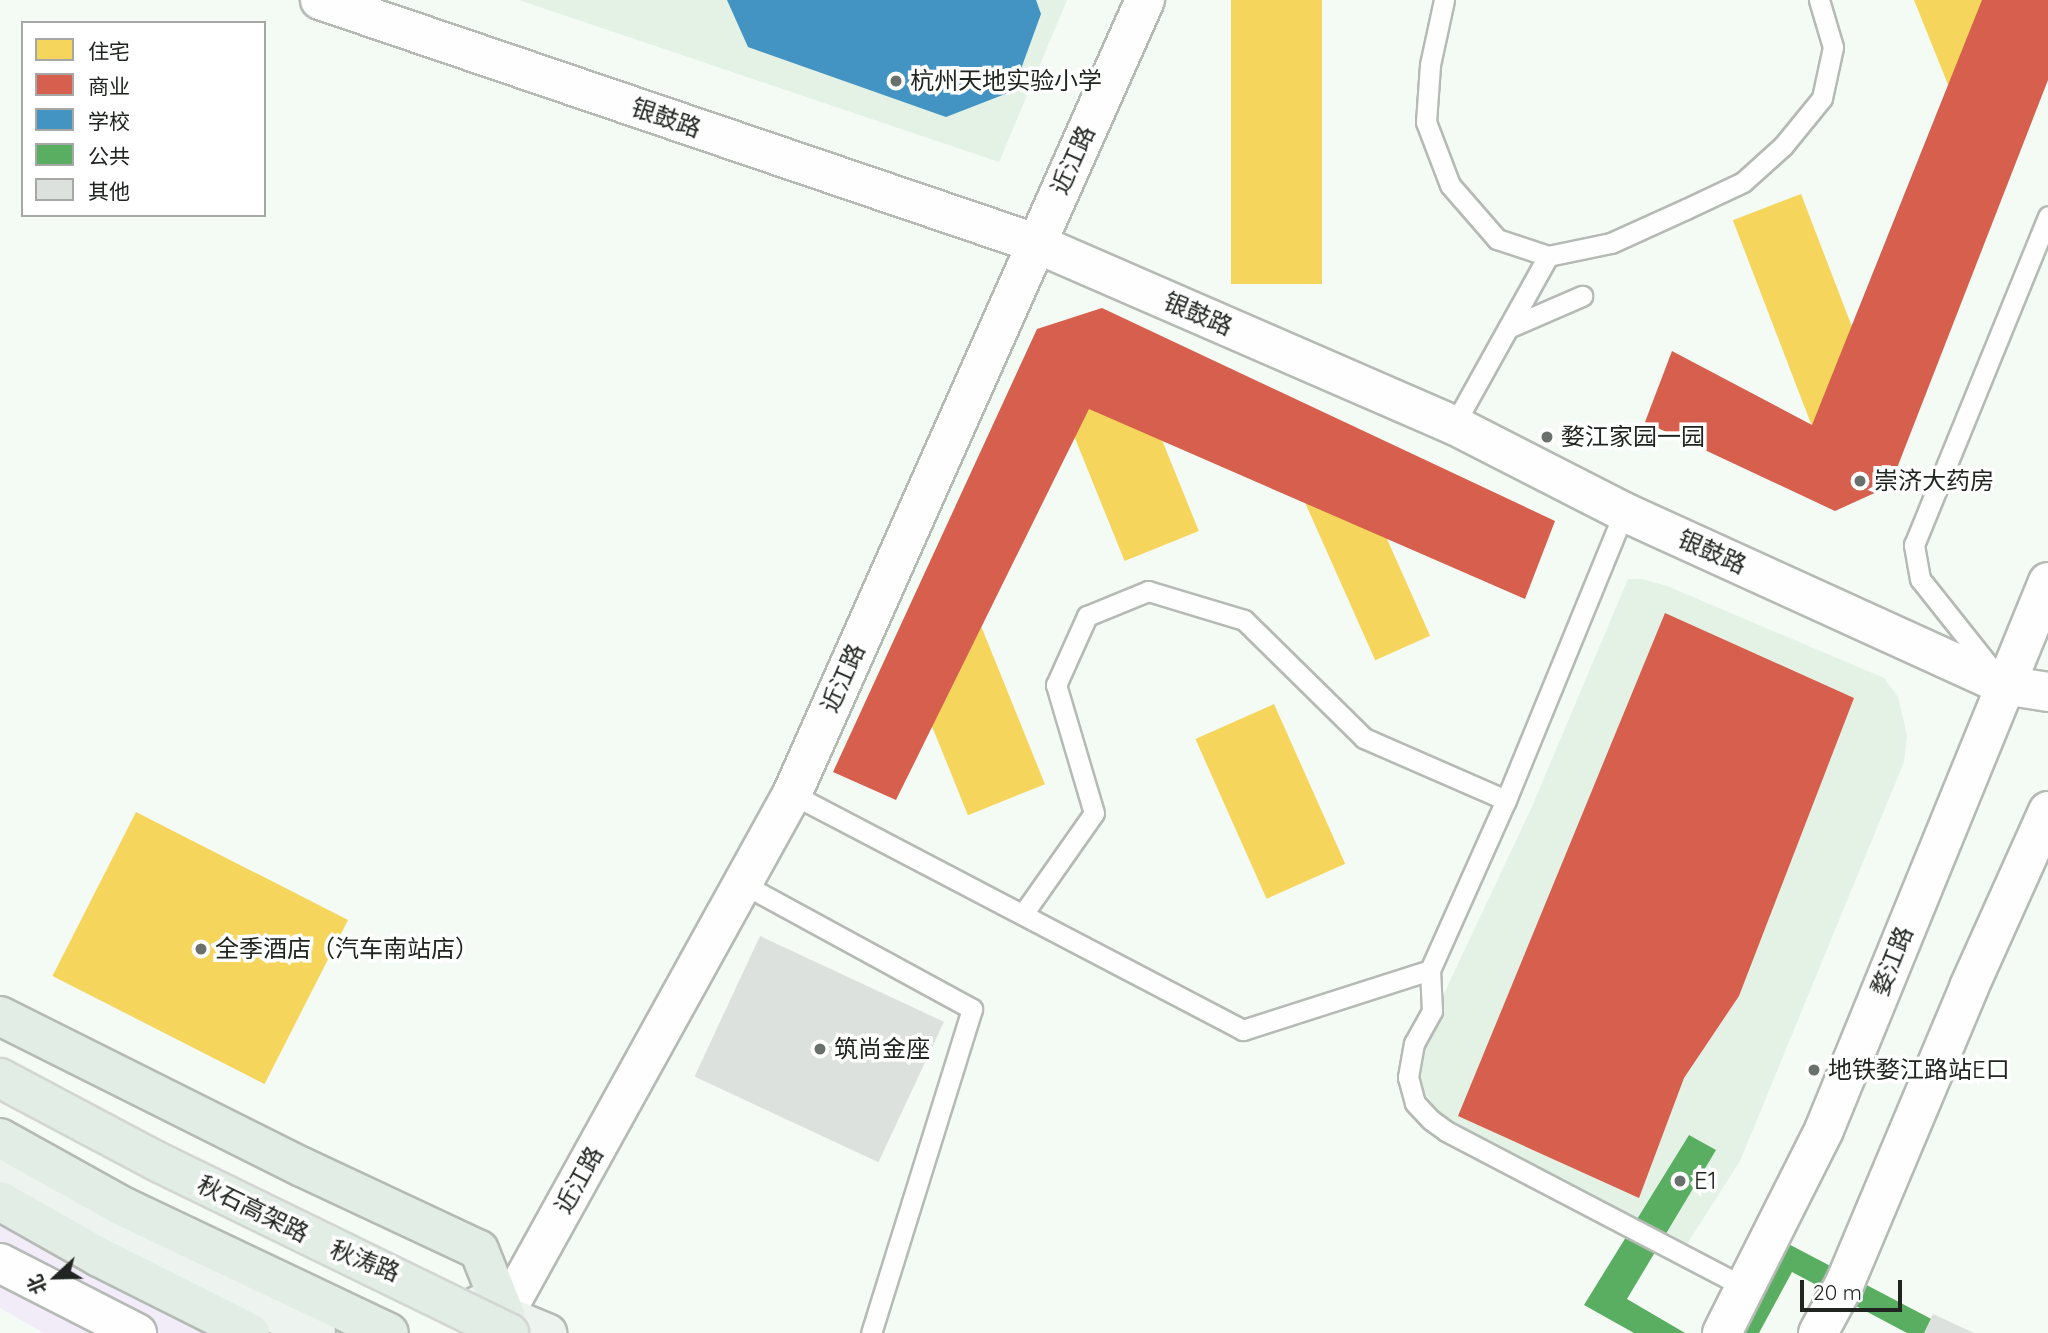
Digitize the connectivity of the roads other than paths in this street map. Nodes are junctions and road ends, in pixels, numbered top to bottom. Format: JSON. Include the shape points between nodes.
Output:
{"nodes":[{"id":1,"x":320,"y":0,"type":"edge"},
{"id":2,"x":1145,"y":0,"type":"edge"},
{"id":3,"x":1444,"y":0,"type":"edge"},
{"id":4,"x":1819,"y":0,"type":"edge"},
{"id":5,"x":2048,"y":216,"type":"edge"},
{"id":6,"x":1035,"y":243,"type":"junction"},
{"id":7,"x":1548,"y":256,"type":"junction"},
{"id":8,"x":1582,"y":296,"type":"dead end"},
{"id":9,"x":1508,"y":328,"type":"junction"},
{"id":10,"x":1454,"y":425,"type":"junction"},
{"id":11,"x":1624,"y":512,"type":"junction"},
{"id":12,"x":2048,"y":582,"type":"edge"},
{"id":13,"x":2004,"y":685,"type":"junction"},
{"id":14,"x":2048,"y":692,"type":"edge"},
{"id":15,"x":792,"y":794,"type":"junction"},
{"id":16,"x":1506,"y":800,"type":"junction"},
{"id":17,"x":2048,"y":811,"type":"edge"},
{"id":18,"x":743,"y":884,"type":"junction"},
{"id":19,"x":1023,"y":914,"type":"junction"},
{"id":20,"x":1430,"y":970,"type":"junction"},
{"id":21,"x":16,"y":1024,"type":"edge"},
{"id":22,"x":0,"y":1078,"type":"edge"},
{"id":23,"x":0,"y":1086,"type":"edge"},
{"id":24,"x":0,"y":1138,"type":"edge"},
{"id":25,"x":0,"y":1177,"type":"edge"},
{"id":26,"x":0,"y":1201,"type":"edge"},
{"id":27,"x":0,"y":1263,"type":"edge"},
{"id":28,"x":1745,"y":1287,"type":"junction"},
{"id":29,"x":503,"y":1327,"type":"edge"},
{"id":30,"x":137,"y":1333,"type":"edge"},
{"id":31,"x":250,"y":1333,"type":"edge"},
{"id":32,"x":316,"y":1333,"type":"edge"},
{"id":33,"x":389,"y":1333,"type":"edge"},
{"id":34,"x":547,"y":1333,"type":"edge"},
{"id":35,"x":871,"y":1333,"type":"edge"},
{"id":36,"x":1722,"y":1333,"type":"edge"},
{"id":37,"x":1818,"y":1333,"type":"edge"}],
"edges":[{"from":1,"to":6,"type":"street","name":"银鼓路"},
{"from":2,"to":6,"type":"street","name":"近江路"},
{"from":3,"to":7,"type":"lane","via":[[1430,65],[1426,122],[1450,185],[1497,239]]},
{"from":4,"to":7,"type":"lane","via":[[1833,47],[1822,98],[1783,146],[1743,183],[1611,243]]},
{"from":5,"to":13,"type":"lane","via":[[1914,545],[1920,579]]},
{"from":6,"to":10,"type":"street","name":"银鼓路"},
{"from":6,"to":15,"type":"street","name":"近江路"},
{"from":7,"to":9,"type":"lane"},
{"from":8,"to":9,"type":"lane"},
{"from":9,"to":10,"type":"lane"},
{"from":10,"to":11,"type":"street","name":"银鼓路"},
{"from":11,"to":13,"type":"street","name":"银鼓路"},
{"from":11,"to":16,"type":"lane"},
{"from":12,"to":13,"type":"street","name":"婺江路"},
{"from":13,"to":14,"type":"street","name":"银鼓路"},
{"from":13,"to":28,"type":"street","name":"婺江路","via":[[1824,1130]]},
{"from":15,"to":18,"type":"street","name":"近江路"},
{"from":15,"to":19,"type":"lane"},
{"from":16,"to":19,"type":"lane","via":[[1364,738],[1244,620],[1148,591],[1087,615],[1056,685],[1094,813]]},
{"from":16,"to":20,"type":"lane"},
{"from":17,"to":37,"type":"street","via":[[1844,1285]]},
{"from":18,"to":29,"type":"street","name":"近江路"},
{"from":18,"to":35,"type":"lane","via":[[972,1009]]},
{"from":19,"to":20,"type":"lane","via":[[1243,1030]]},
{"from":20,"to":28,"type":"lane","via":[[1432,1011],[1414,1043],[1408,1077],[1415,1103],[1431,1120]]},
{"from":21,"to":29,"type":"highway","via":[[479,1251]]},
{"from":22,"to":29,"type":"highway","name":"秋石高架路","bridge":true,"via":[[156,1161]]},
{"from":23,"to":29,"type":"main road","name":"秋涛路","via":[[260,1220]]},
{"from":24,"to":33,"type":"highway","via":[[124,1207]]},
{"from":25,"to":32,"type":"main road"},
{"from":26,"to":31,"type":"highway"},
{"from":27,"to":30,"type":"street"},
{"from":28,"to":36,"type":"street","name":"婺江路"},
{"from":29,"to":34,"type":"main road","name":"秋涛路"}]}
